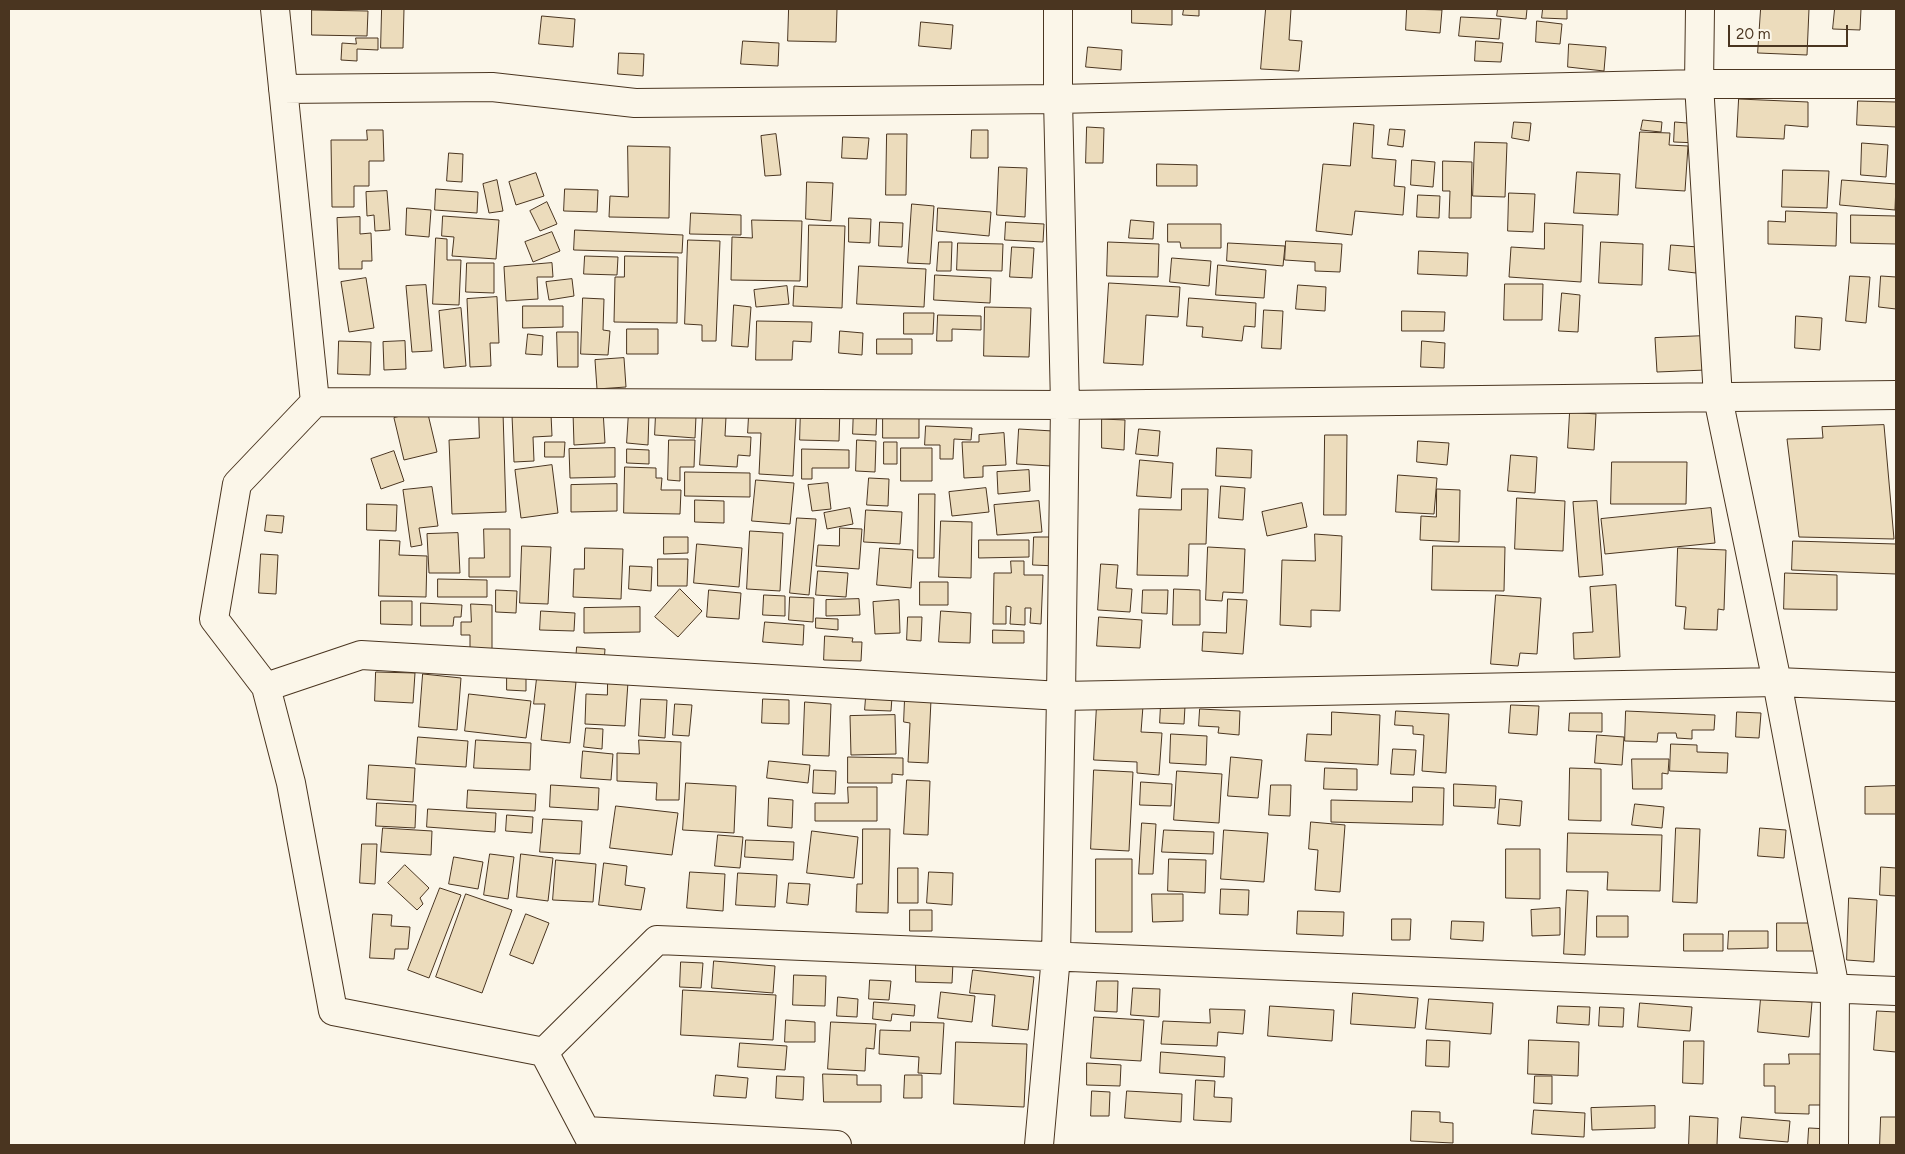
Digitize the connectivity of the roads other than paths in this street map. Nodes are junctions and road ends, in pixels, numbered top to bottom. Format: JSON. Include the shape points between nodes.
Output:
{"nodes":[{"id":1,"x":275,"y":9,"type":"edge"},
{"id":2,"x":1058,"y":9,"type":"edge"},
{"id":3,"x":1700,"y":9,"type":"edge"},
{"id":4,"x":1699,"y":84,"type":"junction"},
{"id":5,"x":1896,"y":84,"type":"edge"},
{"id":6,"x":283,"y":89,"type":"junction"},
{"id":7,"x":1058,"y":99,"type":"junction"},
{"id":8,"x":1896,"y":395,"type":"edge"},
{"id":9,"x":1718,"y":398,"type":"junction"},
{"id":10,"x":315,"y":402,"type":"junction"},
{"id":11,"x":1065,"y":405,"type":"junction"},
{"id":12,"x":1777,"y":682,"type":"junction"},
{"id":13,"x":266,"y":687,"type":"junction"},
{"id":14,"x":1896,"y":687,"type":"edge"},
{"id":15,"x":1061,"y":696,"type":"junction"},
{"id":16,"x":1056,"y":956,"type":"junction"},
{"id":17,"x":1835,"y":989,"type":"junction"},
{"id":18,"x":1896,"y":991,"type":"edge"},
{"id":19,"x":544,"y":1052,"type":"junction"},
{"id":20,"x":589,"y":1138,"type":"edge"},
{"id":21,"x":837,"y":1145,"type":"edge"},
{"id":22,"x":1039,"y":1145,"type":"edge"},
{"id":23,"x":1834,"y":1145,"type":"edge"}],
"edges":[{"from":1,"to":6,"type":"street"},
{"from":2,"to":7,"type":"street"},
{"from":3,"to":4,"type":"street"},
{"from":4,"to":5,"type":"street"},
{"from":4,"to":7,"type":"street"},
{"from":4,"to":9,"type":"street"},
{"from":6,"to":7,"type":"street","via":[[492,87],[635,103]]},
{"from":6,"to":10,"type":"street"},
{"from":7,"to":11,"type":"street"},
{"from":8,"to":9,"type":"street"},
{"from":9,"to":11,"type":"street"},
{"from":9,"to":12,"type":"street"},
{"from":10,"to":11,"type":"street"},
{"from":10,"to":13,"type":"street","via":[[237,484],[214,619]]},
{"from":11,"to":15,"type":"street"},
{"from":12,"to":14,"type":"street"},
{"from":12,"to":15,"type":"street"},
{"from":12,"to":17,"type":"street"},
{"from":13,"to":15,"type":"street","via":[[361,655]]},
{"from":13,"to":19,"type":"street","via":[[291,783],[333,1010]]},
{"from":15,"to":16,"type":"street"},
{"from":16,"to":17,"type":"street"},
{"from":16,"to":19,"type":"street","via":[[657,940]]},
{"from":16,"to":22,"type":"street"},
{"from":17,"to":18,"type":"street"},
{"from":17,"to":23,"type":"street"},
{"from":19,"to":20,"type":"street"},
{"from":20,"to":21,"type":"street"}]}
